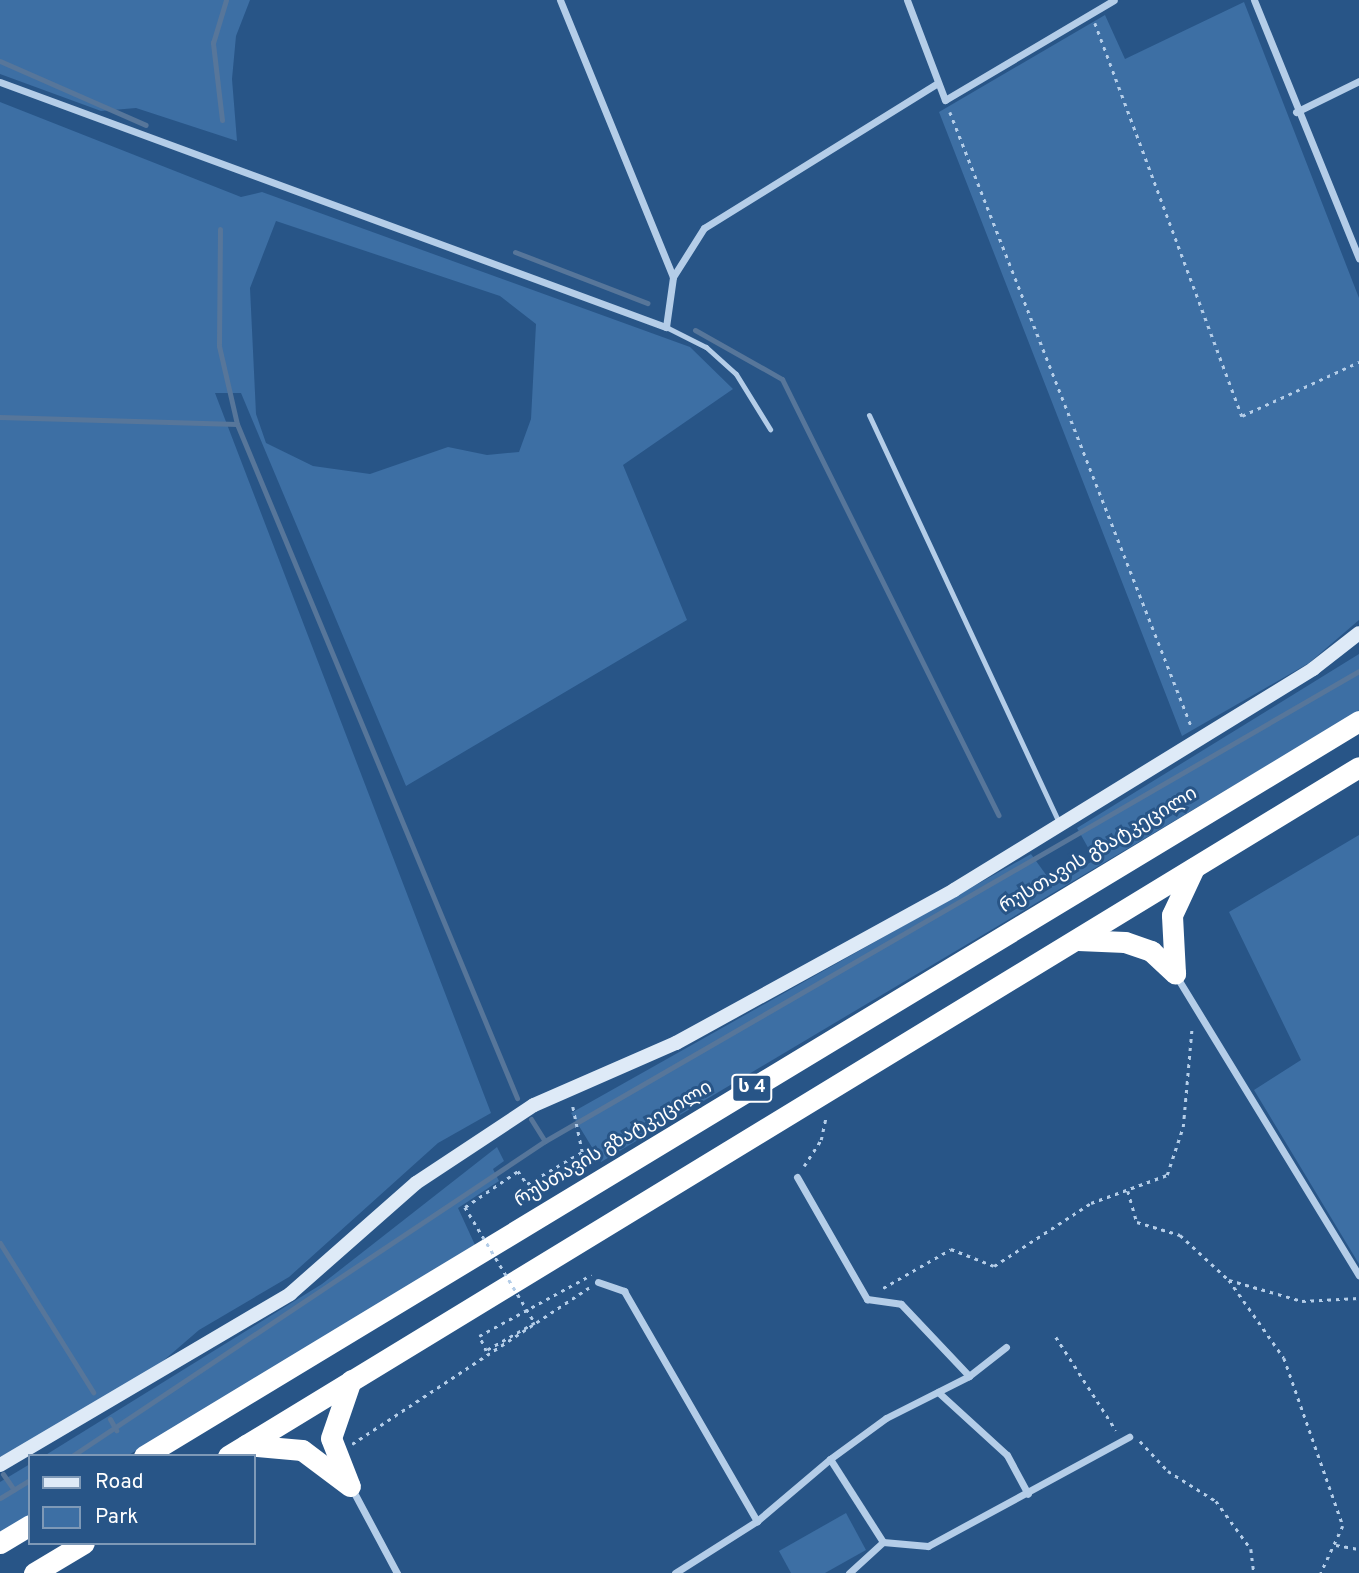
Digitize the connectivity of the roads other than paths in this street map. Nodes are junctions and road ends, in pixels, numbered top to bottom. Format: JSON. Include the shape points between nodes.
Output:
{"nodes":[{"id":1,"x":560,"y":0,"type":"edge"},
{"id":2,"x":907,"y":0,"type":"edge"},
{"id":3,"x":1114,"y":0,"type":"edge"},
{"id":4,"x":1254,"y":0,"type":"edge"},
{"id":5,"x":1359,"y":81,"type":"edge"},
{"id":6,"x":0,"y":82,"type":"edge"},
{"id":7,"x":938,"y":83,"type":"junction"},
{"id":8,"x":1296,"y":112,"type":"junction"},
{"id":9,"x":1359,"y":259,"type":"edge"},
{"id":10,"x":673,"y":277,"type":"junction"},
{"id":11,"x":666,"y":327,"type":"junction"},
{"id":12,"x":869,"y":415,"type":"dead end"},
{"id":13,"x":770,"y":429,"type":"dead end"},
{"id":14,"x":1359,"y":633,"type":"edge"},
{"id":15,"x":1359,"y":721,"type":"edge"},
{"id":16,"x":1359,"y":767,"type":"edge"},
{"id":17,"x":1060,"y":824,"type":"junction"},
{"id":18,"x":1195,"y":867,"type":"junction"},
{"id":19,"x":1078,"y":940,"type":"junction"},
{"id":20,"x":1175,"y":973,"type":"junction"},
{"id":21,"x":797,"y":1177,"type":"road end"},
{"id":22,"x":1359,"y":1275,"type":"edge"},
{"id":23,"x":598,"y":1282,"type":"road end"},
{"id":24,"x":1006,"y":1347,"type":"dead end"},
{"id":25,"x":968,"y":1376,"type":"junction"},
{"id":26,"x":351,"y":1378,"type":"junction"},
{"id":27,"x":938,"y":1392,"type":"junction"},
{"id":28,"x":1129,"y":1437,"type":"road end"},
{"id":29,"x":237,"y":1450,"type":"edge"},
{"id":30,"x":147,"y":1454,"type":"edge"},
{"id":31,"x":830,"y":1460,"type":"junction"},
{"id":32,"x":0,"y":1465,"type":"edge"},
{"id":33,"x":350,"y":1486,"type":"junction"},
{"id":34,"x":1028,"y":1494,"type":"junction"},
{"id":35,"x":757,"y":1521,"type":"junction"},
{"id":36,"x":28,"y":1526,"type":"edge"},
{"id":37,"x":883,"y":1542,"type":"junction"},
{"id":38,"x":0,"y":1543,"type":"edge"},
{"id":39,"x":80,"y":1545,"type":"edge"},
{"id":40,"x":42,"y":1571,"type":"edge"},
{"id":41,"x":397,"y":1573,"type":"edge"},
{"id":42,"x":675,"y":1573,"type":"edge"},
{"id":43,"x":849,"y":1573,"type":"edge"}],
"edges":[{"from":1,"to":10,"type":"street"},
{"from":2,"to":7,"type":"street"},
{"from":3,"to":7,"type":"street","via":[[945,100]]},
{"from":4,"to":8,"type":"street"},
{"from":5,"to":8,"type":"street"},
{"from":6,"to":11,"type":"street"},
{"from":7,"to":10,"type":"street","via":[[704,228]]},
{"from":8,"to":9,"type":"street"},
{"from":10,"to":11,"type":"street"},
{"from":11,"to":13,"type":"lane","via":[[706,347],[736,374]]},
{"from":12,"to":17,"type":"lane"},
{"from":14,"to":17,"type":"street","via":[[1197,741]]},
{"from":15,"to":30,"type":"highway","name":"რუსთავის გზატკეცილი","number":"ს 4"},
{"from":16,"to":18,"type":"highway","number":"ს 4"},
{"from":17,"to":32,"type":"street","via":[[676,1043],[534,1105],[416,1183],[290,1294]]},
{"from":18,"to":19,"type":"highway","number":"ს 4"},
{"from":18,"to":20,"type":"highway","via":[[1172,915]]},
{"from":19,"to":20,"type":"highway","via":[[1125,942],[1151,951]]},
{"from":19,"to":26,"type":"highway","number":"ს 4"},
{"from":20,"to":22,"type":"street"},
{"from":21,"to":25,"type":"street","via":[[867,1298],[901,1304]]},
{"from":23,"to":35,"type":"street","via":[[624,1290]]},
{"from":24,"to":25,"type":"street"},
{"from":25,"to":27,"type":"street"},
{"from":26,"to":29,"type":"highway","number":"ს 4"},
{"from":26,"to":33,"type":"highway","via":[[335,1410],[331,1438]]},
{"from":27,"to":31,"type":"street","via":[[886,1418]]},
{"from":27,"to":34,"type":"street","via":[[1007,1455]]},
{"from":28,"to":34,"type":"street"},
{"from":29,"to":33,"type":"highway","via":[[302,1450]]},
{"from":31,"to":35,"type":"street"},
{"from":31,"to":37,"type":"street"},
{"from":33,"to":41,"type":"street"},
{"from":34,"to":37,"type":"street","via":[[928,1546]]},
{"from":35,"to":42,"type":"street"},
{"from":36,"to":38,"type":"highway"},
{"from":37,"to":43,"type":"street"},
{"from":39,"to":40,"type":"highway"}]}
